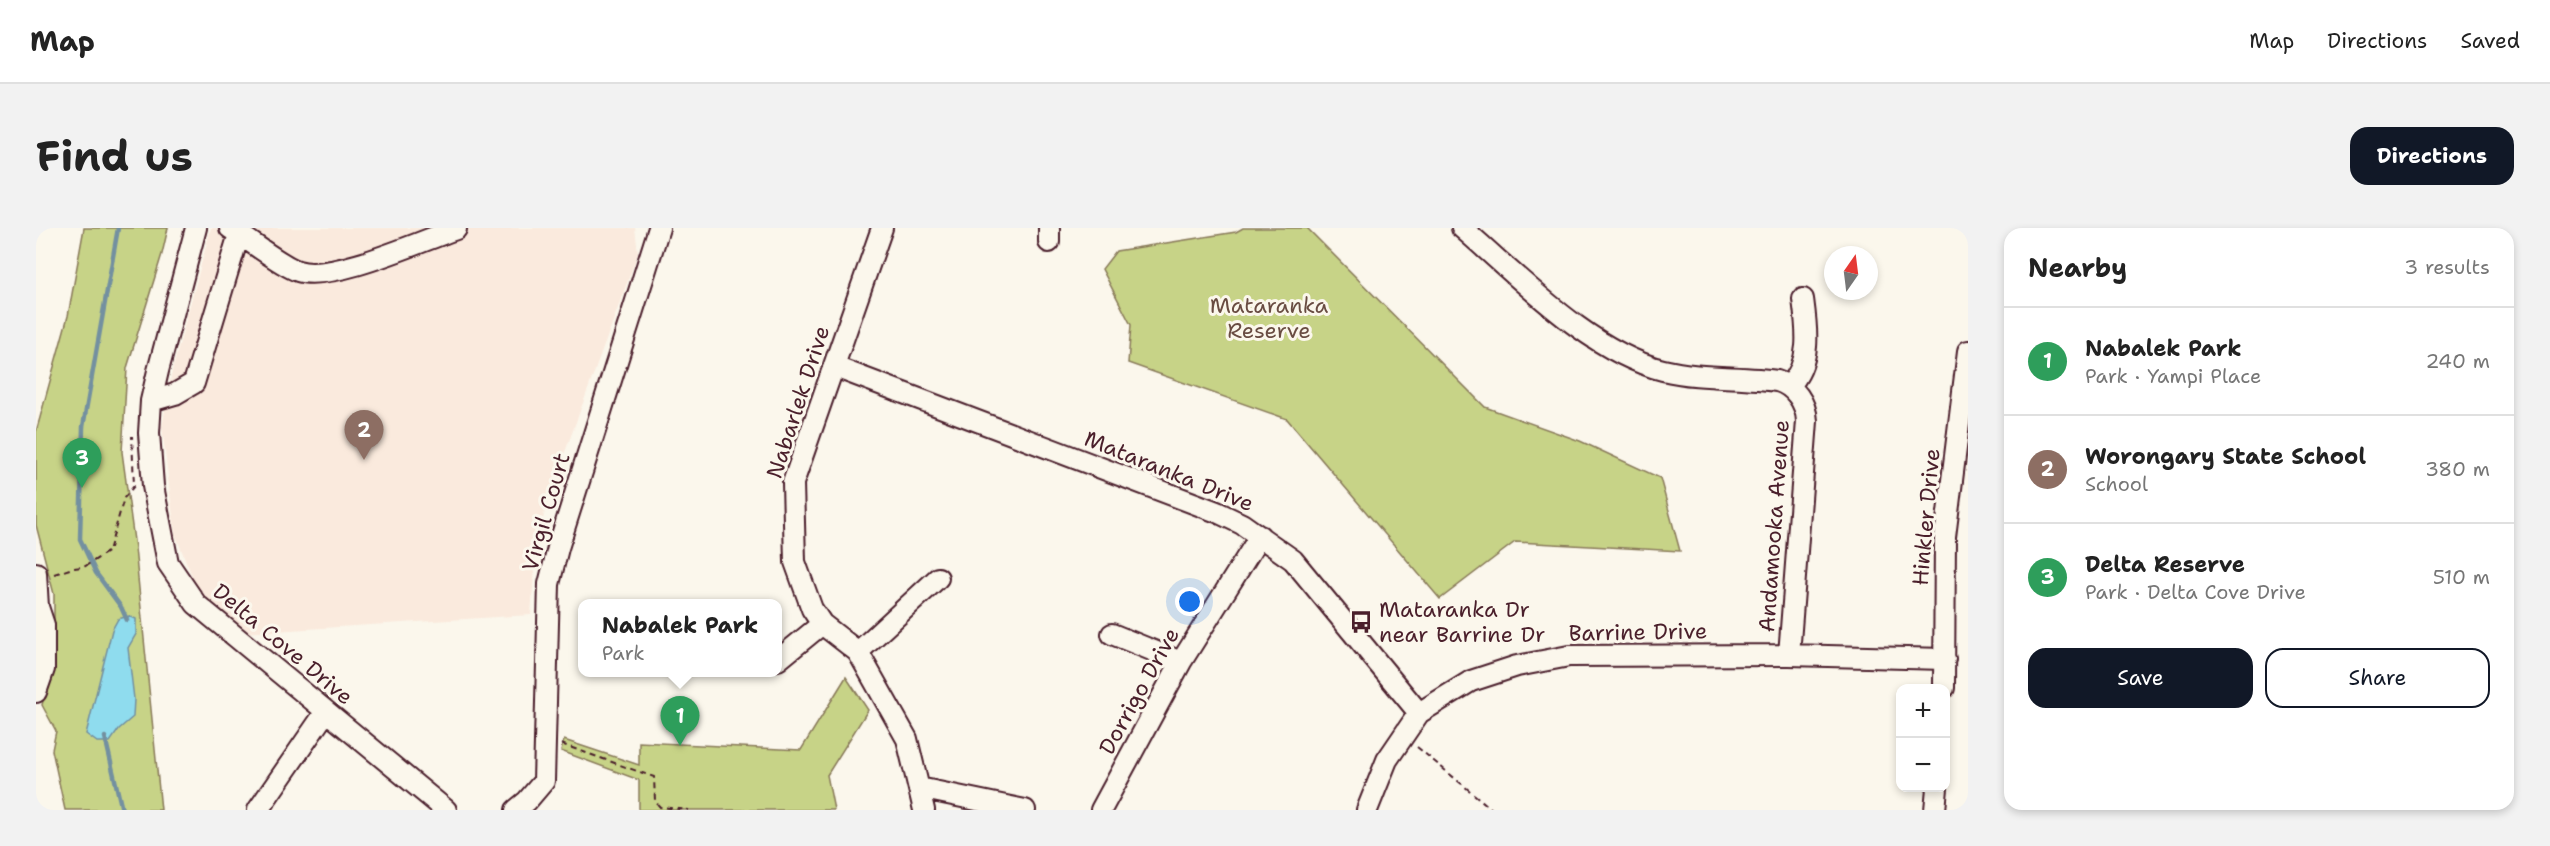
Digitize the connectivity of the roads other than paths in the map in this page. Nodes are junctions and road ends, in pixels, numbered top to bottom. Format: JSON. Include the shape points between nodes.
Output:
{"nodes":[{"id":1,"x":196,"y":228,"type":"edge"},
{"id":2,"x":659,"y":228,"type":"edge"},
{"id":3,"x":882,"y":228,"type":"edge"},
{"id":4,"x":1462,"y":228,"type":"edge"},
{"id":5,"x":456,"y":229,"type":"edge"},
{"id":6,"x":235,"y":231,"type":"edge"},
{"id":7,"x":1803,"y":299,"type":"dead end"},
{"id":8,"x":1968,"y":351,"type":"edge"},
{"id":9,"x":835,"y":367,"type":"junction"},
{"id":10,"x":1790,"y":386,"type":"junction"},
{"id":11,"x":151,"y":401,"type":"junction"},
{"id":12,"x":1260,"y":536,"type":"junction"},
{"id":13,"x":37,"y":576,"type":"edge"},
{"id":14,"x":939,"y":578,"type":"dead end"},
{"id":15,"x":37,"y":607,"type":"edge"},
{"id":16,"x":822,"y":624,"type":"junction"},
{"id":17,"x":1112,"y":634,"type":"dead end"},
{"id":18,"x":858,"y":652,"type":"junction"},
{"id":19,"x":1789,"y":655,"type":"junction"},
{"id":20,"x":782,"y":656,"type":"edge"},
{"id":21,"x":1945,"y":659,"type":"junction"},
{"id":22,"x":1181,"y":662,"type":"junction"},
{"id":23,"x":1944,"y":684,"type":"edge"},
{"id":24,"x":36,"y":692,"type":"edge"},
{"id":25,"x":326,"y":712,"type":"junction"},
{"id":26,"x":1419,"y":713,"type":"junction"},
{"id":27,"x":919,"y":788,"type":"junction"},
{"id":28,"x":1937,"y":792,"type":"edge"},
{"id":29,"x":258,"y":810,"type":"edge"},
{"id":30,"x":446,"y":810,"type":"edge"},
{"id":31,"x":516,"y":810,"type":"edge"},
{"id":32,"x":924,"y":810,"type":"edge"},
{"id":33,"x":1025,"y":810,"type":"edge"},
{"id":34,"x":1101,"y":810,"type":"edge"},
{"id":35,"x":1367,"y":810,"type":"edge"},
{"id":36,"x":1935,"y":810,"type":"edge"}],
"edges":[{"from":1,"to":11,"type":"street","name":"Delta Cove Drive"},
{"from":2,"to":31,"type":"street","name":"Virgil Court","via":[[549,584],[544,781]]},
{"from":3,"to":9,"type":"street","name":"Nabarlek Drive"},
{"from":4,"to":10,"type":"street","via":[[1595,340],[1630,359],[1664,370],[1767,380]]},
{"from":5,"to":6,"type":"street","via":[[346,268],[316,273],[298,271]]},
{"from":6,"to":11,"type":"street","via":[[194,384]]},
{"from":7,"to":10,"type":"street","via":[[1806,353],[1799,375]]},
{"from":8,"to":21,"type":"street","name":"Hinkler Drive","via":[[1945,537]]},
{"from":9,"to":12,"type":"street","name":"Mataranka Drive","via":[[1217,512]]},
{"from":9,"to":16,"type":"street","name":"Nabarlek Drive","via":[[793,483],[795,562],[812,609]]},
{"from":10,"to":19,"type":"street","name":"Andamooka Avenue","via":[[1803,404],[1807,421]]},
{"from":11,"to":25,"type":"street","name":"Delta Cove Drive","via":[[153,486],[168,563],[196,604]]},
{"from":12,"to":22,"type":"street","name":"Dorrigo Drive"},
{"from":12,"to":26,"type":"street","name":"Mataranka Drive","via":[[1293,561]]},
{"from":13,"to":15,"type":"street"},
{"from":14,"to":18,"type":"street"},
{"from":15,"to":24,"type":"street","via":[[44,625],[44,669]]},
{"from":16,"to":18,"type":"street","name":"Nabarlek Drive"},
{"from":16,"to":20,"type":"street"},
{"from":17,"to":22,"type":"street"},
{"from":18,"to":27,"type":"street","name":"Nabarlek Drive","via":[[907,739]]},
{"from":19,"to":21,"type":"street","name":"Barrine Drive"},
{"from":19,"to":26,"type":"street","name":"Barrine Drive","via":[[1569,656],[1542,660],[1471,681]]},
{"from":21,"to":23,"type":"street","name":"Hinkler Drive"},
{"from":22,"to":34,"type":"street","name":"Dorrigo Drive"},
{"from":25,"to":29,"type":"street"},
{"from":25,"to":30,"type":"street","name":"Delta Cove Drive"},
{"from":26,"to":35,"type":"street","name":"Barrine Drive","via":[[1387,760]]},
{"from":27,"to":32,"type":"street","name":"Nabarlek Drive"},
{"from":27,"to":33,"type":"street"},
{"from":28,"to":36,"type":"street"}]}
